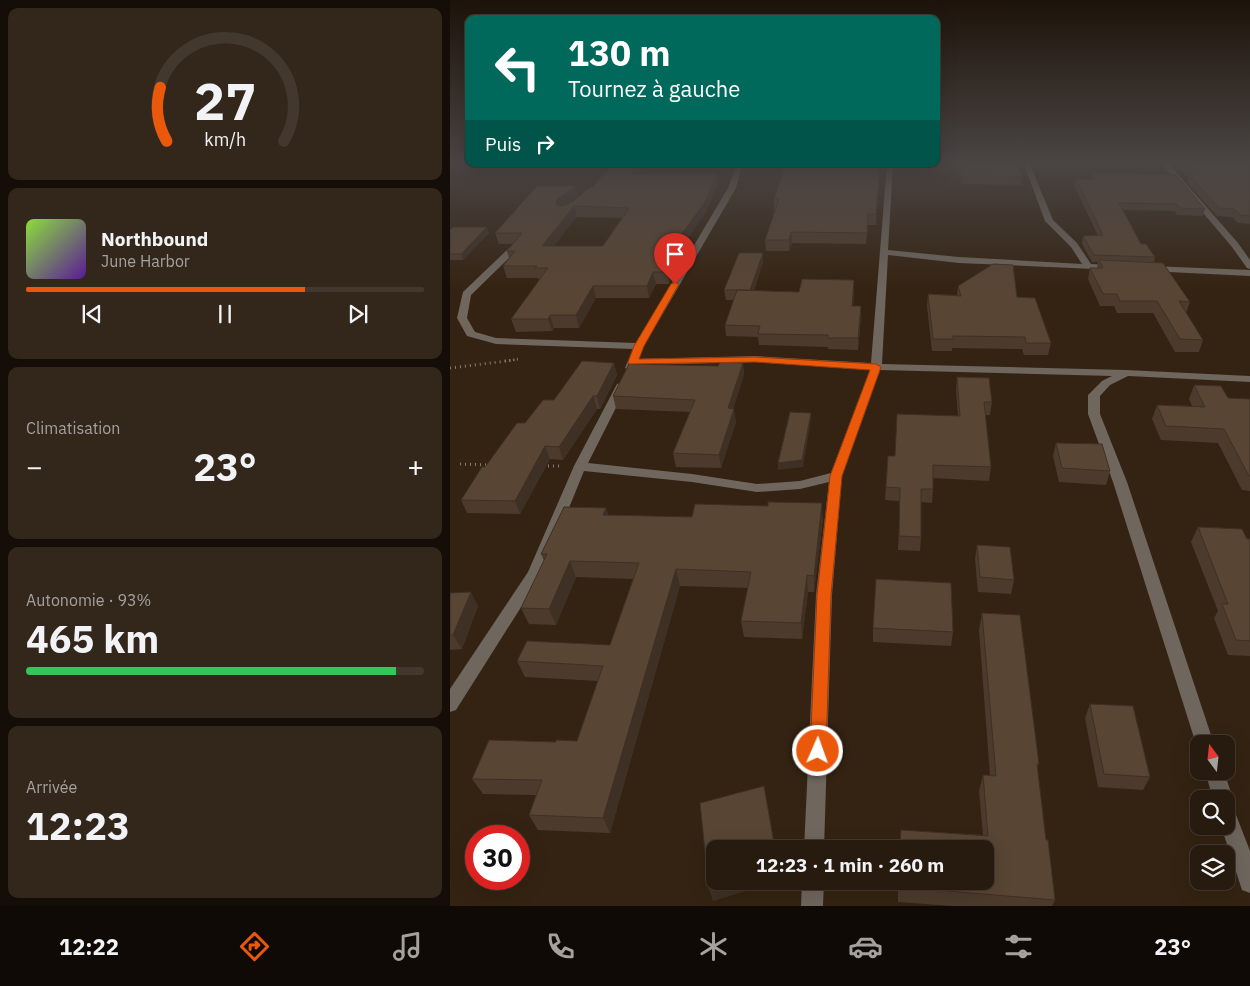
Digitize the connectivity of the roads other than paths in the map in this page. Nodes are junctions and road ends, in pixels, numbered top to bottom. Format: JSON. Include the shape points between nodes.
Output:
{"nodes":[{"id":1,"x":722,"y":204,"type":"edge"},
{"id":2,"x":887,"y":204,"type":"edge"},
{"id":3,"x":1042,"y":204,"type":"edge"},
{"id":4,"x":1200,"y":204,"type":"edge"},
{"id":5,"x":512,"y":250,"type":"edge"},
{"id":6,"x":884,"y":252,"type":"junction"},
{"id":7,"x":1250,"y":266,"type":"edge"},
{"id":8,"x":1089,"y":267,"type":"junction"},
{"id":9,"x":1127,"y":268,"type":"edge"},
{"id":10,"x":1145,"y":269,"type":"edge"},
{"id":11,"x":1250,"y":273,"type":"edge"},
{"id":12,"x":639,"y":346,"type":"junction"},
{"id":13,"x":632,"y":362,"type":"junction"},
{"id":14,"x":876,"y":367,"type":"junction"},
{"id":15,"x":1126,"y":373,"type":"junction"},
{"id":16,"x":1250,"y":379,"type":"edge"},
{"id":17,"x":580,"y":466,"type":"junction"},
{"id":18,"x":836,"y":476,"type":"junction"},
{"id":19,"x":450,"y":704,"type":"edge"},
{"id":20,"x":1202,"y":735,"type":"edge"},
{"id":21,"x":1234,"y":835,"type":"edge"},
{"id":22,"x":814,"y":840,"type":"edge"},
{"id":23,"x":1250,"y":882,"type":"edge"},
{"id":24,"x":813,"y":890,"type":"edge"},
{"id":25,"x":812,"y":906,"type":"edge"}],
"edges":[{"from":1,"to":12,"type":"street"},
{"from":2,"to":6,"type":"street"},
{"from":3,"to":8,"type":"street","via":[[1049,221],[1074,245]]},
{"from":4,"to":7,"type":"street"},
{"from":5,"to":12,"type":"street","via":[[466,294],[462,318],[472,334],[496,341]]},
{"from":6,"to":8,"type":"street","via":[[959,260]]},
{"from":6,"to":14,"type":"street"},
{"from":8,"to":9,"type":"street"},
{"from":10,"to":11,"type":"street"},
{"from":12,"to":13,"type":"street"},
{"from":13,"to":14,"type":"street","via":[[755,360]]},
{"from":13,"to":17,"type":"street"},
{"from":14,"to":15,"type":"street"},
{"from":14,"to":18,"type":"street"},
{"from":15,"to":16,"type":"street"},
{"from":15,"to":20,"type":"street","via":[[1106,383],[1094,395],[1094,414],[1120,482]]},
{"from":17,"to":18,"type":"street","via":[[757,488],[800,485]]},
{"from":17,"to":19,"type":"street","via":[[534,574]]},
{"from":18,"to":22,"type":"street","via":[[824,595]]},
{"from":21,"to":23,"type":"street"},
{"from":24,"to":25,"type":"street"}]}
